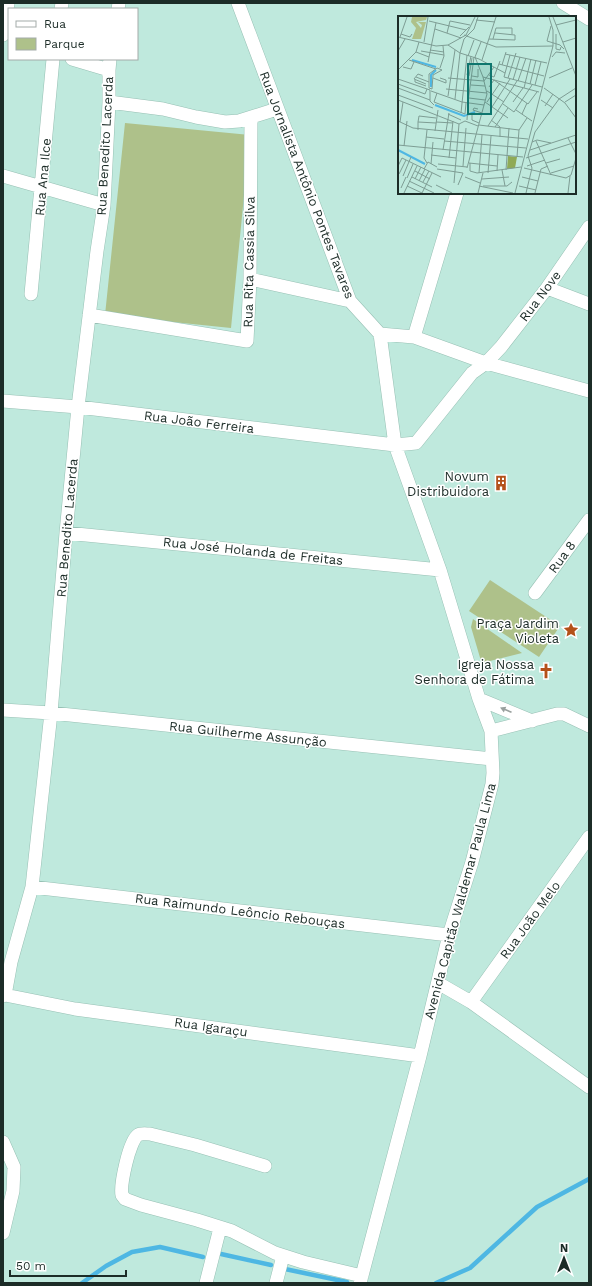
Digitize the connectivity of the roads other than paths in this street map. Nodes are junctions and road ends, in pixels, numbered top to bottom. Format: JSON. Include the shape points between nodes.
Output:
{"nodes":[{"id":1,"x":8,"y":3,"type":"edge"},
{"id":2,"x":238,"y":3,"type":"edge"},
{"id":3,"x":563,"y":3,"type":"edge"},
{"id":4,"x":589,"y":19,"type":"edge"},
{"id":5,"x":3,"y":36,"type":"edge"},
{"id":6,"x":53,"y":60,"type":"edge"},
{"id":7,"x":80,"y":60,"type":"edge"},
{"id":8,"x":110,"y":64,"type":"edge"},
{"id":9,"x":109,"y":102,"type":"junction"},
{"id":10,"x":277,"y":109,"type":"junction"},
{"id":11,"x":251,"y":118,"type":"junction"},
{"id":12,"x":3,"y":176,"type":"edge"},
{"id":13,"x":42,"y":188,"type":"junction"},
{"id":14,"x":457,"y":194,"type":"edge"},
{"id":15,"x":104,"y":205,"type":"junction"},
{"id":16,"x":589,"y":227,"type":"edge"},
{"id":17,"x":250,"y":279,"type":"junction"},
{"id":18,"x":547,"y":288,"type":"junction"},
{"id":19,"x":31,"y":294,"type":"dead end"},
{"id":20,"x":350,"y":301,"type":"junction"},
{"id":21,"x":589,"y":304,"type":"edge"},
{"id":22,"x":89,"y":315,"type":"junction"},
{"id":23,"x":380,"y":334,"type":"junction"},
{"id":24,"x":414,"y":337,"type":"junction"},
{"id":25,"x":486,"y":363,"type":"junction"},
{"id":26,"x":589,"y":391,"type":"edge"},
{"id":27,"x":3,"y":401,"type":"edge"},
{"id":28,"x":78,"y":407,"type":"junction"},
{"id":29,"x":395,"y":445,"type":"junction"},
{"id":30,"x":589,"y":520,"type":"edge"},
{"id":31,"x":66,"y":533,"type":"junction"},
{"id":32,"x":440,"y":570,"type":"junction"},
{"id":33,"x":535,"y":593,"type":"dead end"},
{"id":34,"x":479,"y":699,"type":"junction"},
{"id":35,"x":3,"y":710,"type":"edge"},
{"id":36,"x":51,"y":713,"type":"junction"},
{"id":37,"x":532,"y":720,"type":"junction"},
{"id":38,"x":589,"y":726,"type":"edge"},
{"id":39,"x":491,"y":731,"type":"junction"},
{"id":40,"x":492,"y":759,"type":"junction"},
{"id":41,"x":589,"y":837,"type":"edge"},
{"id":42,"x":32,"y":887,"type":"junction"},
{"id":43,"x":449,"y":935,"type":"junction"},
{"id":44,"x":438,"y":983,"type":"junction"},
{"id":45,"x":4,"y":995,"type":"edge"},
{"id":46,"x":471,"y":1002,"type":"junction"},
{"id":47,"x":420,"y":1056,"type":"junction"},
{"id":48,"x":589,"y":1087,"type":"edge"},
{"id":49,"x":3,"y":1142,"type":"edge"},
{"id":50,"x":265,"y":1166,"type":"dead end"},
{"id":51,"x":220,"y":1228,"type":"junction"},
{"id":52,"x":3,"y":1233,"type":"edge"},
{"id":53,"x":283,"y":1256,"type":"junction"},
{"id":54,"x":361,"y":1280,"type":"edge"},
{"id":55,"x":206,"y":1283,"type":"edge"},
{"id":56,"x":276,"y":1283,"type":"edge"}],
"edges":[{"from":1,"to":5,"type":"street"},
{"from":2,"to":10,"type":"street","name":"Rua Jornalista Antônio Pontes Tavares"},
{"from":3,"to":4,"type":"street"},
{"from":6,"to":13,"type":"street","name":"Rua Ana Ilce"},
{"from":7,"to":8,"type":"street"},
{"from":8,"to":9,"type":"street","name":"Rua Benedito Lacerda"},
{"from":9,"to":11,"type":"street","via":[[163,109],[225,122]]},
{"from":9,"to":15,"type":"street","name":"Rua Benedito Lacerda"},
{"from":10,"to":11,"type":"street"},
{"from":10,"to":20,"type":"street","name":"Rua Jornalista Antônio Pontes Tavares"},
{"from":11,"to":17,"type":"street","name":"Rua Rita Cassia Silva"},
{"from":12,"to":13,"type":"street"},
{"from":13,"to":15,"type":"street"},
{"from":13,"to":19,"type":"street","name":"Rua Ana Ilce"},
{"from":14,"to":24,"type":"street"},
{"from":15,"to":22,"type":"street","name":"Rua Benedito Lacerda"},
{"from":16,"to":18,"type":"street","name":"Rua Nove"},
{"from":17,"to":20,"type":"street"},
{"from":17,"to":22,"type":"street","name":"Rua Rita Cassia Silva","via":[[247,341]]},
{"from":18,"to":21,"type":"street"},
{"from":18,"to":25,"type":"street","name":"Rua Nove"},
{"from":20,"to":23,"type":"street","name":"Rua Jornalista Antônio Pontes Tavares"},
{"from":22,"to":28,"type":"street","name":"Rua Benedito Lacerda"},
{"from":23,"to":24,"type":"street"},
{"from":23,"to":29,"type":"street","name":"Avenida Capitão Waldemar Paula Lima"},
{"from":24,"to":25,"type":"street"},
{"from":25,"to":26,"type":"street"},
{"from":25,"to":29,"type":"street","name":"Rua Nove","via":[[472,373],[416,443]]},
{"from":27,"to":28,"type":"street","name":"Rua João Ferreira"},
{"from":28,"to":29,"type":"street","name":"Rua João Ferreira"},
{"from":28,"to":31,"type":"street","name":"Rua Benedito Lacerda"},
{"from":29,"to":32,"type":"street","name":"Avenida Capitão Waldemar Paula Lima"},
{"from":30,"to":33,"type":"street","name":"Rua 8"},
{"from":31,"to":32,"type":"street","name":"Rua José Holanda de Freitas"},
{"from":31,"to":36,"type":"street","name":"Rua Benedito Lacerda"},
{"from":32,"to":34,"type":"street","name":"Avenida Capitão Waldemar Paula Lima"},
{"from":37,"to":34,"type":"street","one_way":true},
{"from":34,"to":39,"type":"street","name":"Avenida Capitão Waldemar Paula Lima"},
{"from":35,"to":36,"type":"street","name":"Rua Guilherme Assunção"},
{"from":36,"to":40,"type":"street","name":"Rua Guilherme Assunção"},
{"from":36,"to":42,"type":"street","name":"Rua Benedito Lacerda"},
{"from":37,"to":38,"type":"street","via":[[564,714]]},
{"from":37,"to":39,"type":"street"},
{"from":39,"to":40,"type":"street","name":"Avenida Capitão Waldemar Paula Lima"},
{"from":40,"to":43,"type":"street","name":"Avenida Capitão Waldemar Paula Lima","via":[[492,784],[472,862]]},
{"from":41,"to":46,"type":"street","name":"Rua João Melo"},
{"from":42,"to":43,"type":"street","name":"Rua Raimundo Leôncio Rebouças"},
{"from":42,"to":45,"type":"street","name":"Rua Benedito Lacerda"},
{"from":43,"to":44,"type":"street","name":"Avenida Capitão Waldemar Paula Lima"},
{"from":44,"to":46,"type":"street"},
{"from":44,"to":47,"type":"street","name":"Avenida Capitão Waldemar Paula Lima"},
{"from":45,"to":47,"type":"street","name":"Rua Igaraçu","via":[[75,1009]]},
{"from":46,"to":48,"type":"street"},
{"from":47,"to":54,"type":"street","name":"Avenida Capitão Waldemar Paula Lima"},
{"from":49,"to":52,"type":"street","via":[[14,1167],[13,1191]]},
{"from":50,"to":51,"type":"street","via":[[150,1134],[138,1136],[126,1162],[121,1183],[122,1196],[141,1206]]},
{"from":51,"to":53,"type":"street"},
{"from":51,"to":55,"type":"street"},
{"from":53,"to":54,"type":"street"},
{"from":53,"to":56,"type":"street"}]}
